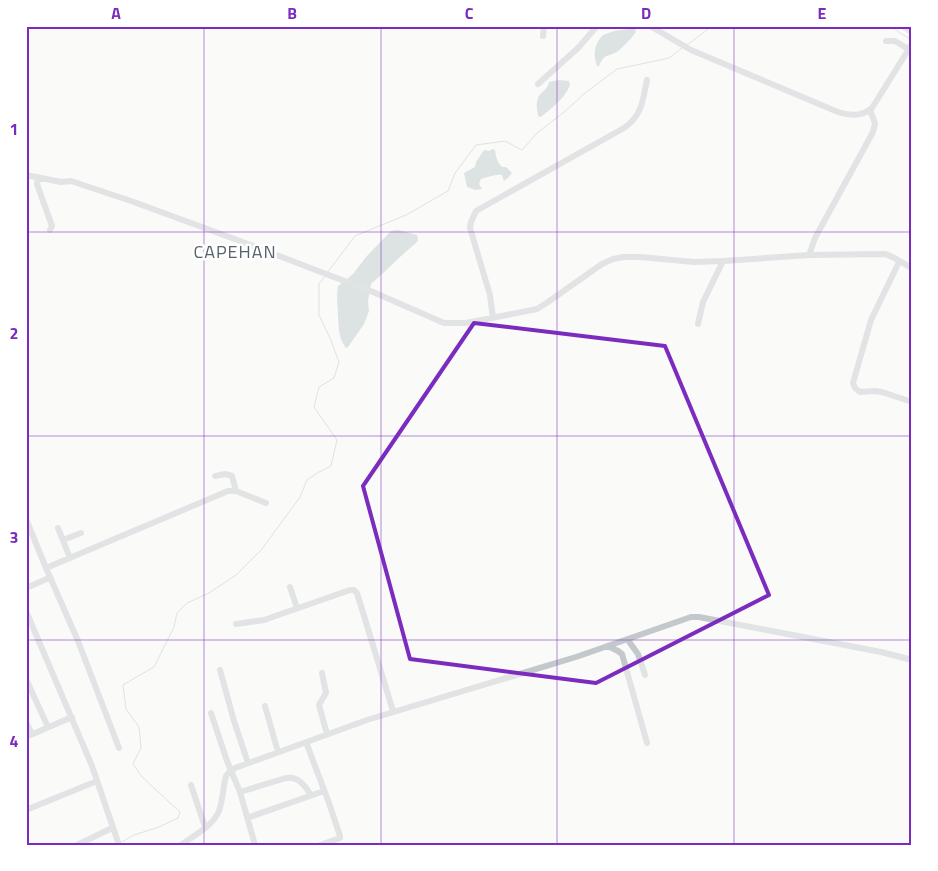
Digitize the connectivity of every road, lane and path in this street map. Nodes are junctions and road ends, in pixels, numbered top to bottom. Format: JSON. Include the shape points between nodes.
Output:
{"nodes":[{"id":1,"x":544,"y":26,"type":"edge"},
{"id":2,"x":597,"y":26,"type":"edge"},
{"id":3,"x":650,"y":26,"type":"edge"},
{"id":4,"x":902,"y":26,"type":"edge"},
{"id":5,"x":912,"y":32,"type":"edge"},
{"id":6,"x":543,"y":36,"type":"dead end"},
{"id":7,"x":886,"y":41,"type":"dead end"},
{"id":8,"x":910,"y":46,"type":"edge"},
{"id":9,"x":647,"y":80,"type":"dead end"},
{"id":10,"x":538,"y":84,"type":"dead end"},
{"id":11,"x":870,"y":110,"type":"junction"},
{"id":12,"x":26,"y":175,"type":"edge"},
{"id":13,"x":38,"y":177,"type":"junction"},
{"id":14,"x":50,"y":230,"type":"dead end"},
{"id":15,"x":809,"y":255,"type":"junction"},
{"id":16,"x":723,"y":261,"type":"junction"},
{"id":17,"x":899,"y":262,"type":"junction"},
{"id":18,"x":912,"y":268,"type":"edge"},
{"id":19,"x":493,"y":318,"type":"junction"},
{"id":20,"x":698,"y":324,"type":"dead end"},
{"id":21,"x":912,"y":402,"type":"edge"},
{"id":22,"x":215,"y":476,"type":"dead end"},
{"id":23,"x":236,"y":491,"type":"junction"},
{"id":24,"x":266,"y":503,"type":"dead end"},
{"id":25,"x":26,"y":519,"type":"edge"},
{"id":26,"x":58,"y":528,"type":"dead end"},
{"id":27,"x":81,"y":533,"type":"dead end"},
{"id":28,"x":63,"y":540,"type":"junction"},
{"id":29,"x":70,"y":558,"type":"junction"},
{"id":30,"x":46,"y":568,"type":"junction"},
{"id":31,"x":49,"y":578,"type":"junction"},
{"id":32,"x":290,"y":587,"type":"dead end"},
{"id":33,"x":26,"y":588,"type":"edge"},
{"id":34,"x":297,"y":608,"type":"junction"},
{"id":35,"x":26,"y":611,"type":"edge"},
{"id":36,"x":236,"y":624,"type":"dead end"},
{"id":37,"x":624,"y":640,"type":"junction"},
{"id":38,"x":608,"y":646,"type":"junction"},
{"id":39,"x":620,"y":652,"type":"junction"},
{"id":40,"x":912,"y":660,"type":"edge"},
{"id":41,"x":220,"y":670,"type":"dead end"},
{"id":42,"x":322,"y":673,"type":"dead end"},
{"id":43,"x":645,"y":675,"type":"dead end"},
{"id":44,"x":26,"y":679,"type":"edge"},
{"id":45,"x":265,"y":706,"type":"dead end"},
{"id":46,"x":393,"y":711,"type":"junction"},
{"id":47,"x":211,"y":712,"type":"dead end"},
{"id":48,"x":72,"y":717,"type":"junction"},
{"id":49,"x":26,"y":722,"type":"edge"},
{"id":50,"x":48,"y":728,"type":"junction"},
{"id":51,"x":327,"y":734,"type":"junction"},
{"id":52,"x":29,"y":735,"type":"edge"},
{"id":53,"x":306,"y":742,"type":"junction"},
{"id":54,"x":647,"y":743,"type":"dead end"},
{"id":55,"x":119,"y":748,"type":"dead end"},
{"id":56,"x":278,"y":752,"type":"junction"},
{"id":57,"x":248,"y":763,"type":"junction"},
{"id":58,"x":231,"y":770,"type":"junction"},
{"id":59,"x":97,"y":781,"type":"junction"},
{"id":60,"x":191,"y":785,"type":"dead end"},
{"id":61,"x":324,"y":791,"type":"junction"},
{"id":62,"x":240,"y":792,"type":"junction"},
{"id":63,"x":311,"y":795,"type":"junction"},
{"id":64,"x":26,"y":810,"type":"edge"},
{"id":65,"x":247,"y":818,"type":"junction"},
{"id":66,"x":112,"y":828,"type":"junction"},
{"id":67,"x":205,"y":828,"type":"junction"},
{"id":68,"x":118,"y":843,"type":"edge"},
{"id":69,"x":77,"y":845,"type":"edge"},
{"id":70,"x":181,"y":845,"type":"edge"},
{"id":71,"x":255,"y":845,"type":"edge"},
{"id":72,"x":320,"y":845,"type":"edge"}],
"edges":[{"from":1,"to":6,"type":"street"},
{"from":2,"to":10,"type":"street"},
{"from":3,"to":11,"type":"street","via":[[682,46],[838,112],[853,116]]},
{"from":4,"to":5,"type":"street"},
{"from":7,"to":8,"type":"street"},
{"from":8,"to":11,"type":"street"},
{"from":9,"to":19,"type":"street","via":[[639,113],[632,122],[476,211],[470,228],[490,294]]},
{"from":11,"to":15,"type":"street","via":[[875,123],[873,132],[815,238]]},
{"from":12,"to":13,"type":"street"},
{"from":13,"to":14,"type":"street","via":[[37,184],[52,226]]},
{"from":13,"to":19,"type":"street","via":[[71,182],[131,201],[372,292],[444,323]]},
{"from":15,"to":16,"type":"street"},
{"from":15,"to":17,"type":"street","via":[[885,254]]},
{"from":16,"to":19,"type":"street","via":[[613,259],[537,309]]},
{"from":16,"to":20,"type":"street","via":[[703,302]]},
{"from":17,"to":18,"type":"street"},
{"from":17,"to":21,"type":"street","via":[[871,320],[854,383],[860,392],[875,390]]},
{"from":22,"to":23,"type":"street","via":[[232,476]]},
{"from":23,"to":24,"type":"street"},
{"from":23,"to":29,"type":"street","via":[[228,491]]},
{"from":25,"to":30,"type":"street"},
{"from":26,"to":28,"type":"street"},
{"from":27,"to":28,"type":"street"},
{"from":28,"to":29,"type":"street"},
{"from":29,"to":30,"type":"street"},
{"from":30,"to":31,"type":"street"},
{"from":31,"to":33,"type":"street"},
{"from":31,"to":55,"type":"street","via":[[78,641]]},
{"from":32,"to":34,"type":"street"},
{"from":34,"to":36,"type":"street","via":[[264,620]]},
{"from":34,"to":46,"type":"street","via":[[350,590],[356,592]]},
{"from":35,"to":48,"type":"street"},
{"from":37,"to":38,"type":"street"},
{"from":37,"to":39,"type":"street"},
{"from":37,"to":40,"type":"street","via":[[696,617]]},
{"from":37,"to":43,"type":"street","via":[[638,654]]},
{"from":38,"to":39,"type":"street"},
{"from":38,"to":46,"type":"street"},
{"from":39,"to":54,"type":"street"},
{"from":41,"to":57,"type":"street"},
{"from":42,"to":51,"type":"street","via":[[326,693],[319,705]]},
{"from":44,"to":50,"type":"street"},
{"from":45,"to":56,"type":"street"},
{"from":46,"to":51,"type":"street"},
{"from":47,"to":58,"type":"street"},
{"from":48,"to":50,"type":"street"},
{"from":48,"to":59,"type":"street"},
{"from":49,"to":52,"type":"street"},
{"from":50,"to":52,"type":"street"},
{"from":51,"to":53,"type":"street"},
{"from":53,"to":56,"type":"street"},
{"from":53,"to":61,"type":"street"},
{"from":56,"to":57,"type":"street"},
{"from":57,"to":58,"type":"street"},
{"from":58,"to":62,"type":"street"},
{"from":58,"to":67,"type":"street","via":[[225,779],[218,811],[212,823]]},
{"from":59,"to":64,"type":"street"},
{"from":59,"to":66,"type":"street"},
{"from":60,"to":67,"type":"street"},
{"from":61,"to":63,"type":"street"},
{"from":61,"to":72,"type":"street","via":[[340,837]]},
{"from":62,"to":63,"type":"street","via":[[292,777],[300,781]]},
{"from":62,"to":65,"type":"street"},
{"from":63,"to":65,"type":"street"},
{"from":65,"to":71,"type":"street"},
{"from":66,"to":68,"type":"street"},
{"from":66,"to":69,"type":"street"},
{"from":67,"to":70,"type":"street"}]}
